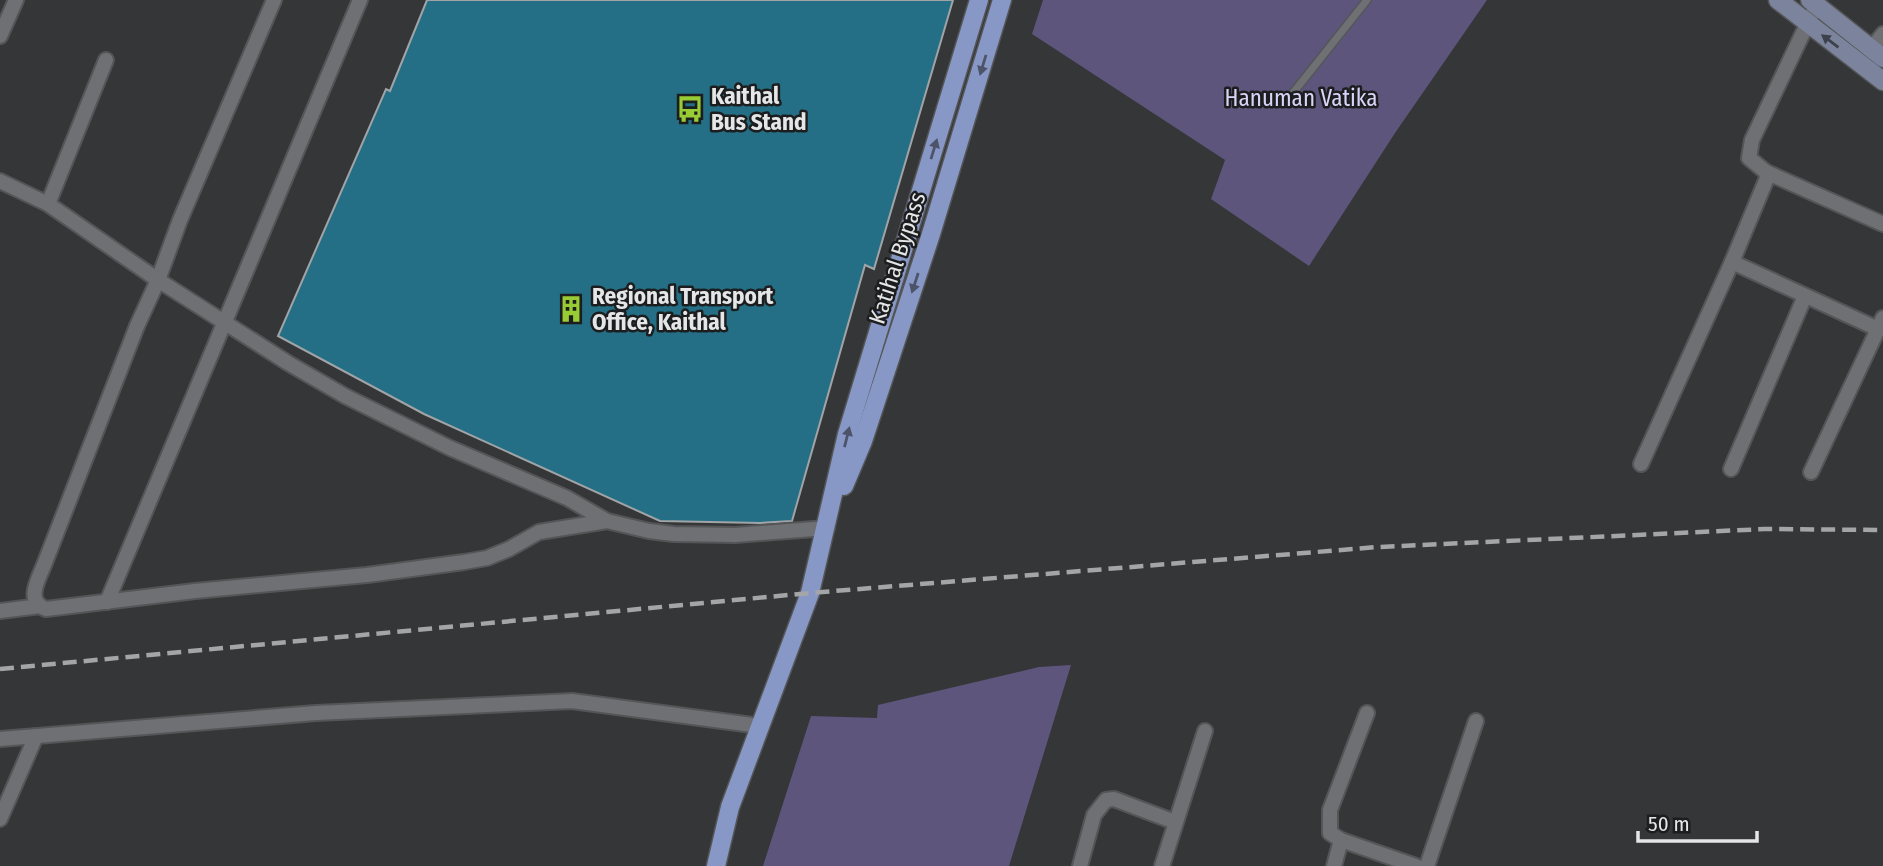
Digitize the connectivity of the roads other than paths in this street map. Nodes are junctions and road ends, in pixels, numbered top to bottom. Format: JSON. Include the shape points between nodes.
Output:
{"nodes":[{"id":1,"x":16,"y":0,"type":"edge"},
{"id":2,"x":274,"y":0,"type":"edge"},
{"id":3,"x":360,"y":0,"type":"edge"},
{"id":4,"x":979,"y":0,"type":"edge"},
{"id":5,"x":1002,"y":0,"type":"edge"},
{"id":6,"x":1367,"y":0,"type":"edge"},
{"id":7,"x":1778,"y":0,"type":"edge"},
{"id":8,"x":1813,"y":3,"type":"edge"},
{"id":9,"x":1808,"y":23,"type":"junction"},
{"id":10,"x":1883,"y":34,"type":"edge"},
{"id":11,"x":0,"y":36,"type":"edge"},
{"id":12,"x":1877,"y":54,"type":"edge"},
{"id":13,"x":106,"y":60,"type":"dead end"},
{"id":14,"x":1883,"y":81,"type":"edge"},
{"id":15,"x":1284,"y":103,"type":"dead end"},
{"id":16,"x":1766,"y":172,"type":"junction"},
{"id":17,"x":0,"y":181,"type":"edge"},
{"id":18,"x":48,"y":204,"type":"junction"},
{"id":19,"x":1883,"y":224,"type":"edge"},
{"id":20,"x":1732,"y":262,"type":"junction"},
{"id":21,"x":158,"y":280,"type":"junction"},
{"id":22,"x":1805,"y":296,"type":"junction"},
{"id":23,"x":223,"y":322,"type":"junction"},
{"id":24,"x":1881,"y":323,"type":"edge"},
{"id":25,"x":1641,"y":464,"type":"dead end"},
{"id":26,"x":1731,"y":470,"type":"dead end"},
{"id":27,"x":1811,"y":472,"type":"dead end"},
{"id":28,"x":607,"y":521,"type":"junction"},
{"id":29,"x":827,"y":528,"type":"junction"},
{"id":30,"x":107,"y":602,"type":"junction"},
{"id":31,"x":40,"y":607,"type":"junction"},
{"id":32,"x":0,"y":611,"type":"edge"},
{"id":33,"x":1367,"y":713,"type":"dead end"},
{"id":34,"x":1476,"y":721,"type":"dead end"},
{"id":35,"x":760,"y":726,"type":"junction"},
{"id":36,"x":1205,"y":731,"type":"dead end"},
{"id":37,"x":36,"y":736,"type":"junction"},
{"id":38,"x":0,"y":739,"type":"edge"},
{"id":39,"x":0,"y":819,"type":"edge"},
{"id":40,"x":1175,"y":822,"type":"junction"},
{"id":41,"x":1341,"y":840,"type":"junction"},
{"id":42,"x":716,"y":866,"type":"edge"},
{"id":43,"x":1080,"y":866,"type":"edge"},
{"id":44,"x":1162,"y":866,"type":"edge"},
{"id":45,"x":1334,"y":866,"type":"edge"},
{"id":46,"x":1416,"y":866,"type":"edge"},
{"id":47,"x":1427,"y":866,"type":"edge"}],
"edges":[{"from":1,"to":11,"type":"street"},
{"from":2,"to":21,"type":"street"},
{"from":3,"to":23,"type":"street"},
{"from":29,"to":4,"type":"main road","name":"Katihal Bypass","one_way":true,"via":[[847,434]]},
{"from":5,"to":29,"type":"main road","name":"Katihal Bypass","one_way":true,"via":[[863,441]]},
{"from":6,"to":15,"type":"lane"},
{"from":7,"to":9,"type":"main road"},
{"from":8,"to":9,"type":"street"},
{"from":8,"to":12,"type":"main road"},
{"from":14,"to":9,"type":"main road","one_way":true},
{"from":9,"to":16,"type":"street","via":[[1752,140],[1749,158]]},
{"from":10,"to":12,"type":"street"},
{"from":13,"to":18,"type":"street"},
{"from":16,"to":19,"type":"street"},
{"from":16,"to":20,"type":"street"},
{"from":17,"to":18,"type":"street"},
{"from":18,"to":21,"type":"street"},
{"from":20,"to":22,"type":"street"},
{"from":20,"to":25,"type":"street"},
{"from":21,"to":23,"type":"street"},
{"from":21,"to":31,"type":"street","via":[[37,583],[34,598]]},
{"from":22,"to":24,"type":"street"},
{"from":22,"to":26,"type":"street"},
{"from":23,"to":28,"type":"street","via":[[345,396],[567,498]]},
{"from":23,"to":30,"type":"street"},
{"from":24,"to":27,"type":"street"},
{"from":28,"to":29,"type":"street","via":[[674,534]]},
{"from":28,"to":30,"type":"street","via":[[539,532],[487,558],[464,562]]},
{"from":29,"to":35,"type":"main road","name":"Katihal Bypass","via":[[810,593]]},
{"from":30,"to":31,"type":"street"},
{"from":31,"to":32,"type":"street"},
{"from":33,"to":41,"type":"street","via":[[1330,810],[1331,833]]},
{"from":34,"to":47,"type":"street"},
{"from":35,"to":37,"type":"street","via":[[572,701],[316,713]]},
{"from":35,"to":42,"type":"main road","name":"Katihal Bypass","via":[[730,807]]},
{"from":36,"to":40,"type":"street"},
{"from":37,"to":38,"type":"street"},
{"from":37,"to":39,"type":"street"},
{"from":40,"to":43,"type":"street","via":[[1106,800],[1094,815]]},
{"from":40,"to":44,"type":"street"},
{"from":41,"to":45,"type":"street"},
{"from":41,"to":46,"type":"street"}]}
